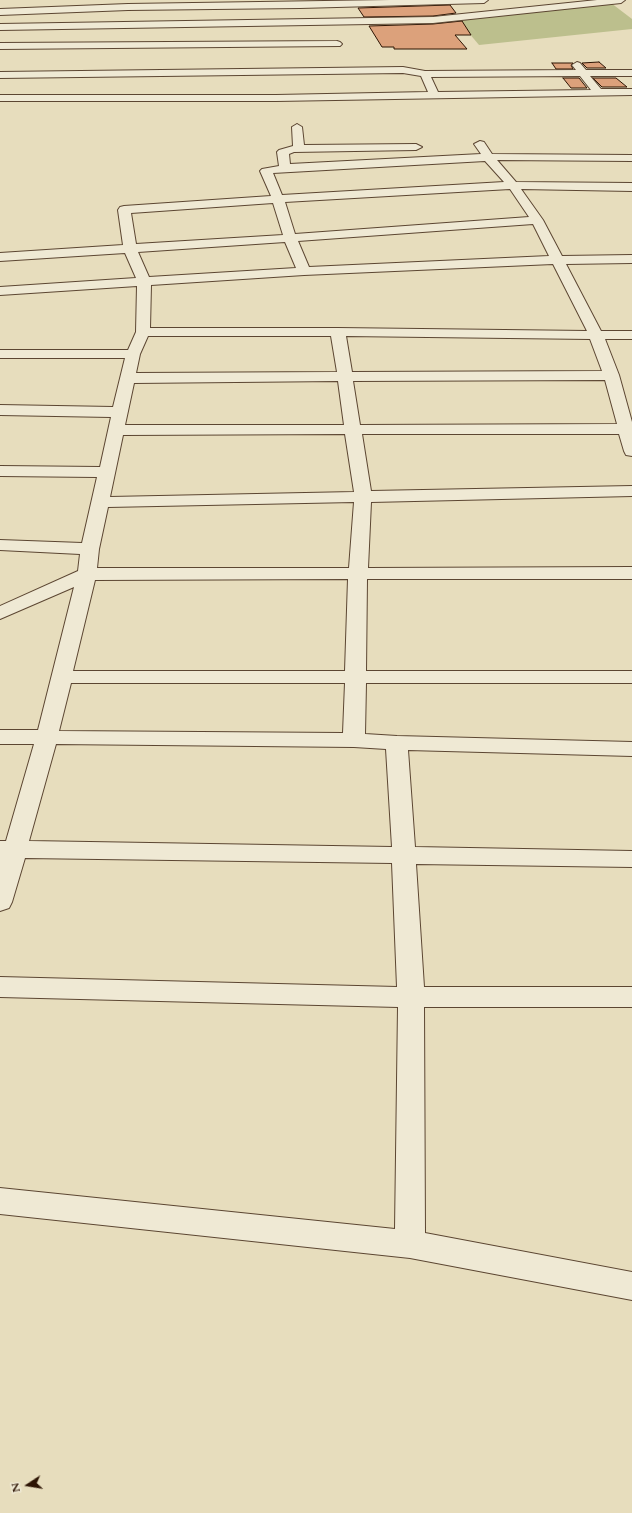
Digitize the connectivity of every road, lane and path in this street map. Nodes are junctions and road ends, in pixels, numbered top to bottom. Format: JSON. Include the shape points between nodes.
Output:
{"nodes":[{"id":1,"x":64,"y":0,"type":"edge"},
{"id":2,"x":484,"y":0,"type":"edge"},
{"id":3,"x":621,"y":0,"type":"edge"},
{"id":4,"x":440,"y":1,"type":"edge"},
{"id":5,"x":300,"y":2,"type":"edge"},
{"id":6,"x":128,"y":3,"type":"edge"},
{"id":7,"x":62,"y":10,"type":"junction"},
{"id":8,"x":0,"y":12,"type":"edge"},
{"id":9,"x":453,"y":19,"type":"junction"},
{"id":10,"x":310,"y":22,"type":"junction"},
{"id":11,"x":0,"y":28,"type":"edge"},
{"id":12,"x":126,"y":35,"type":"junction"},
{"id":13,"x":337,"y":36,"type":"junction"},
{"id":14,"x":279,"y":44,"type":"junction"},
{"id":15,"x":0,"y":46,"type":"edge"},
{"id":16,"x":141,"y":62,"type":"dead end"},
{"id":17,"x":576,"y":63,"type":"dead end"},
{"id":18,"x":277,"y":64,"type":"junction"},
{"id":19,"x":344,"y":67,"type":"junction"},
{"id":20,"x":583,"y":73,"type":"junction"},
{"id":21,"x":632,"y":73,"type":"edge"},
{"id":22,"x":141,"y":74,"type":"junction"},
{"id":23,"x":425,"y":74,"type":"junction"},
{"id":24,"x":0,"y":75,"type":"edge"},
{"id":25,"x":350,"y":90,"type":"junction"},
{"id":26,"x":276,"y":91,"type":"junction"},
{"id":27,"x":598,"y":92,"type":"junction"},
{"id":28,"x":632,"y":92,"type":"edge"},
{"id":29,"x":435,"y":96,"type":"junction"},
{"id":30,"x":0,"y":98,"type":"edge"},
{"id":31,"x":132,"y":98,"type":"junction"},
{"id":32,"x":297,"y":127,"type":"dead end"},
{"id":33,"x":426,"y":147,"type":"dead end"},
{"id":34,"x":479,"y":148,"type":"junction"},
{"id":35,"x":299,"y":149,"type":"junction"},
{"id":36,"x":632,"y":158,"type":"edge"},
{"id":37,"x":285,"y":168,"type":"junction"},
{"id":38,"x":513,"y":185,"type":"junction"},
{"id":39,"x":632,"y":187,"type":"edge"},
{"id":40,"x":278,"y":199,"type":"junction"},
{"id":41,"x":537,"y":220,"type":"junction"},
{"id":42,"x":290,"y":238,"type":"junction"},
{"id":43,"x":130,"y":248,"type":"junction"},
{"id":44,"x":0,"y":257,"type":"edge"},
{"id":45,"x":632,"y":259,"type":"edge"},
{"id":46,"x":558,"y":260,"type":"junction"},
{"id":47,"x":304,"y":271,"type":"junction"},
{"id":48,"x":144,"y":282,"type":"junction"},
{"id":49,"x":0,"y":291,"type":"edge"},
{"id":50,"x":144,"y":332,"type":"junction"},
{"id":51,"x":338,"y":332,"type":"junction"},
{"id":52,"x":596,"y":335,"type":"junction"},
{"id":53,"x":632,"y":335,"type":"edge"},
{"id":54,"x":0,"y":354,"type":"edge"},
{"id":55,"x":133,"y":354,"type":"junction"},
{"id":56,"x":611,"y":375,"type":"junction"},
{"id":57,"x":345,"y":376,"type":"junction"},
{"id":58,"x":128,"y":378,"type":"junction"},
{"id":59,"x":0,"y":410,"type":"edge"},
{"id":60,"x":626,"y":410,"type":"edge"},
{"id":61,"x":118,"y":421,"type":"junction"},
{"id":62,"x":353,"y":429,"type":"junction"},
{"id":63,"x":626,"y":429,"type":"junction"},
{"id":64,"x":632,"y":451,"type":"edge"},
{"id":65,"x":0,"y":471,"type":"edge"},
{"id":66,"x":107,"y":472,"type":"junction"},
{"id":67,"x":632,"y":491,"type":"edge"},
{"id":68,"x":363,"y":496,"type":"junction"},
{"id":69,"x":100,"y":502,"type":"junction"},
{"id":70,"x":0,"y":545,"type":"edge"},
{"id":71,"x":90,"y":548,"type":"junction"},
{"id":72,"x":358,"y":573,"type":"junction"},
{"id":73,"x":632,"y":573,"type":"edge"},
{"id":74,"x":87,"y":574,"type":"junction"},
{"id":75,"x":0,"y":613,"type":"edge"},
{"id":76,"x":61,"y":677,"type":"junction"},
{"id":77,"x":356,"y":677,"type":"junction"},
{"id":78,"x":632,"y":677,"type":"edge"},
{"id":79,"x":0,"y":737,"type":"edge"},
{"id":80,"x":47,"y":737,"type":"junction"},
{"id":81,"x":354,"y":740,"type":"junction"},
{"id":82,"x":397,"y":743,"type":"junction"},
{"id":83,"x":632,"y":749,"type":"edge"},
{"id":84,"x":8,"y":849,"type":"edge"},
{"id":85,"x":404,"y":856,"type":"junction"},
{"id":86,"x":632,"y":859,"type":"edge"},
{"id":87,"x":0,"y":902,"type":"edge"},
{"id":88,"x":0,"y":987,"type":"edge"},
{"id":89,"x":411,"y":997,"type":"junction"},
{"id":90,"x":632,"y":997,"type":"edge"},
{"id":91,"x":0,"y":1202,"type":"edge"},
{"id":92,"x":410,"y":1244,"type":"junction"},
{"id":93,"x":632,"y":1286,"type":"edge"}],
"edges":[{"from":1,"to":7,"type":"street"},
{"from":2,"to":4,"type":"street"},
{"from":3,"to":9,"type":"street"},
{"from":4,"to":5,"type":"street"},
{"from":4,"to":9,"type":"street"},
{"from":5,"to":6,"type":"street"},
{"from":5,"to":10,"type":"street"},
{"from":6,"to":7,"type":"street"},
{"from":6,"to":12,"type":"street"},
{"from":7,"to":8,"type":"street"},
{"from":9,"to":13,"type":"street"},
{"from":10,"to":12,"type":"street"},
{"from":10,"to":13,"type":"street"},
{"from":11,"to":12,"type":"street"},
{"from":12,"to":14,"type":"street"},
{"from":12,"to":15,"type":"street"},
{"from":13,"to":14,"type":"street"},
{"from":14,"to":18,"type":"street"},
{"from":16,"to":22,"type":"street"},
{"from":17,"to":20,"type":"street"},
{"from":18,"to":19,"type":"street"},
{"from":18,"to":22,"type":"street"},
{"from":18,"to":26,"type":"street"},
{"from":19,"to":23,"type":"street","via":[[403,70]]},
{"from":19,"to":25,"type":"street"},
{"from":20,"to":21,"type":"street"},
{"from":20,"to":23,"type":"street"},
{"from":20,"to":27,"type":"street"},
{"from":22,"to":24,"type":"street","via":[[68,71]]},
{"from":22,"to":31,"type":"street"},
{"from":23,"to":29,"type":"street"},
{"from":25,"to":26,"type":"street"},
{"from":25,"to":29,"type":"street"},
{"from":26,"to":31,"type":"street"},
{"from":27,"to":28,"type":"street"},
{"from":27,"to":29,"type":"street"},
{"from":30,"to":31,"type":"street"},
{"from":32,"to":35,"type":"street"},
{"from":33,"to":35,"type":"street"},
{"from":34,"to":36,"type":"street"},
{"from":34,"to":37,"type":"street"},
{"from":34,"to":38,"type":"street"},
{"from":35,"to":37,"type":"street","via":[[283,152]]},
{"from":37,"to":40,"type":"street","via":[[266,171]]},
{"from":38,"to":39,"type":"street"},
{"from":38,"to":40,"type":"street"},
{"from":38,"to":41,"type":"street"},
{"from":40,"to":42,"type":"street"},
{"from":40,"to":43,"type":"street","via":[[124,210]]},
{"from":41,"to":42,"type":"street"},
{"from":41,"to":46,"type":"street"},
{"from":42,"to":43,"type":"street"},
{"from":42,"to":47,"type":"street"},
{"from":43,"to":44,"type":"street"},
{"from":43,"to":48,"type":"street"},
{"from":45,"to":46,"type":"street"},
{"from":46,"to":47,"type":"street"},
{"from":46,"to":52,"type":"street"},
{"from":47,"to":48,"type":"street"},
{"from":48,"to":49,"type":"street"},
{"from":48,"to":50,"type":"street"},
{"from":50,"to":51,"type":"street"},
{"from":50,"to":55,"type":"street"},
{"from":51,"to":52,"type":"street"},
{"from":51,"to":57,"type":"street"},
{"from":52,"to":53,"type":"street"},
{"from":52,"to":56,"type":"street"},
{"from":54,"to":55,"type":"street"},
{"from":55,"to":58,"type":"street"},
{"from":56,"to":57,"type":"street"},
{"from":56,"to":60,"type":"street"},
{"from":57,"to":58,"type":"street"},
{"from":57,"to":62,"type":"street"},
{"from":58,"to":61,"type":"street"},
{"from":59,"to":61,"type":"street"},
{"from":60,"to":63,"type":"street"},
{"from":61,"to":62,"type":"street"},
{"from":61,"to":66,"type":"street"},
{"from":62,"to":63,"type":"street"},
{"from":62,"to":68,"type":"street"},
{"from":63,"to":64,"type":"street"},
{"from":65,"to":66,"type":"street"},
{"from":66,"to":69,"type":"street"},
{"from":67,"to":68,"type":"street"},
{"from":68,"to":69,"type":"street"},
{"from":68,"to":72,"type":"street"},
{"from":69,"to":71,"type":"street"},
{"from":70,"to":71,"type":"street"},
{"from":71,"to":74,"type":"street"},
{"from":72,"to":73,"type":"street"},
{"from":72,"to":74,"type":"street"},
{"from":72,"to":77,"type":"street"},
{"from":74,"to":75,"type":"street"},
{"from":74,"to":76,"type":"street"},
{"from":76,"to":77,"type":"street"},
{"from":76,"to":80,"type":"street"},
{"from":77,"to":78,"type":"street"},
{"from":77,"to":81,"type":"street"},
{"from":79,"to":80,"type":"street"},
{"from":80,"to":81,"type":"street"},
{"from":80,"to":84,"type":"street"},
{"from":81,"to":82,"type":"street"},
{"from":82,"to":83,"type":"street"},
{"from":82,"to":85,"type":"street"},
{"from":84,"to":85,"type":"street"},
{"from":84,"to":87,"type":"street"},
{"from":85,"to":86,"type":"street"},
{"from":85,"to":89,"type":"street"},
{"from":88,"to":89,"type":"street"},
{"from":89,"to":90,"type":"street"},
{"from":89,"to":92,"type":"street"},
{"from":91,"to":92,"type":"street"},
{"from":92,"to":93,"type":"street"}]}
